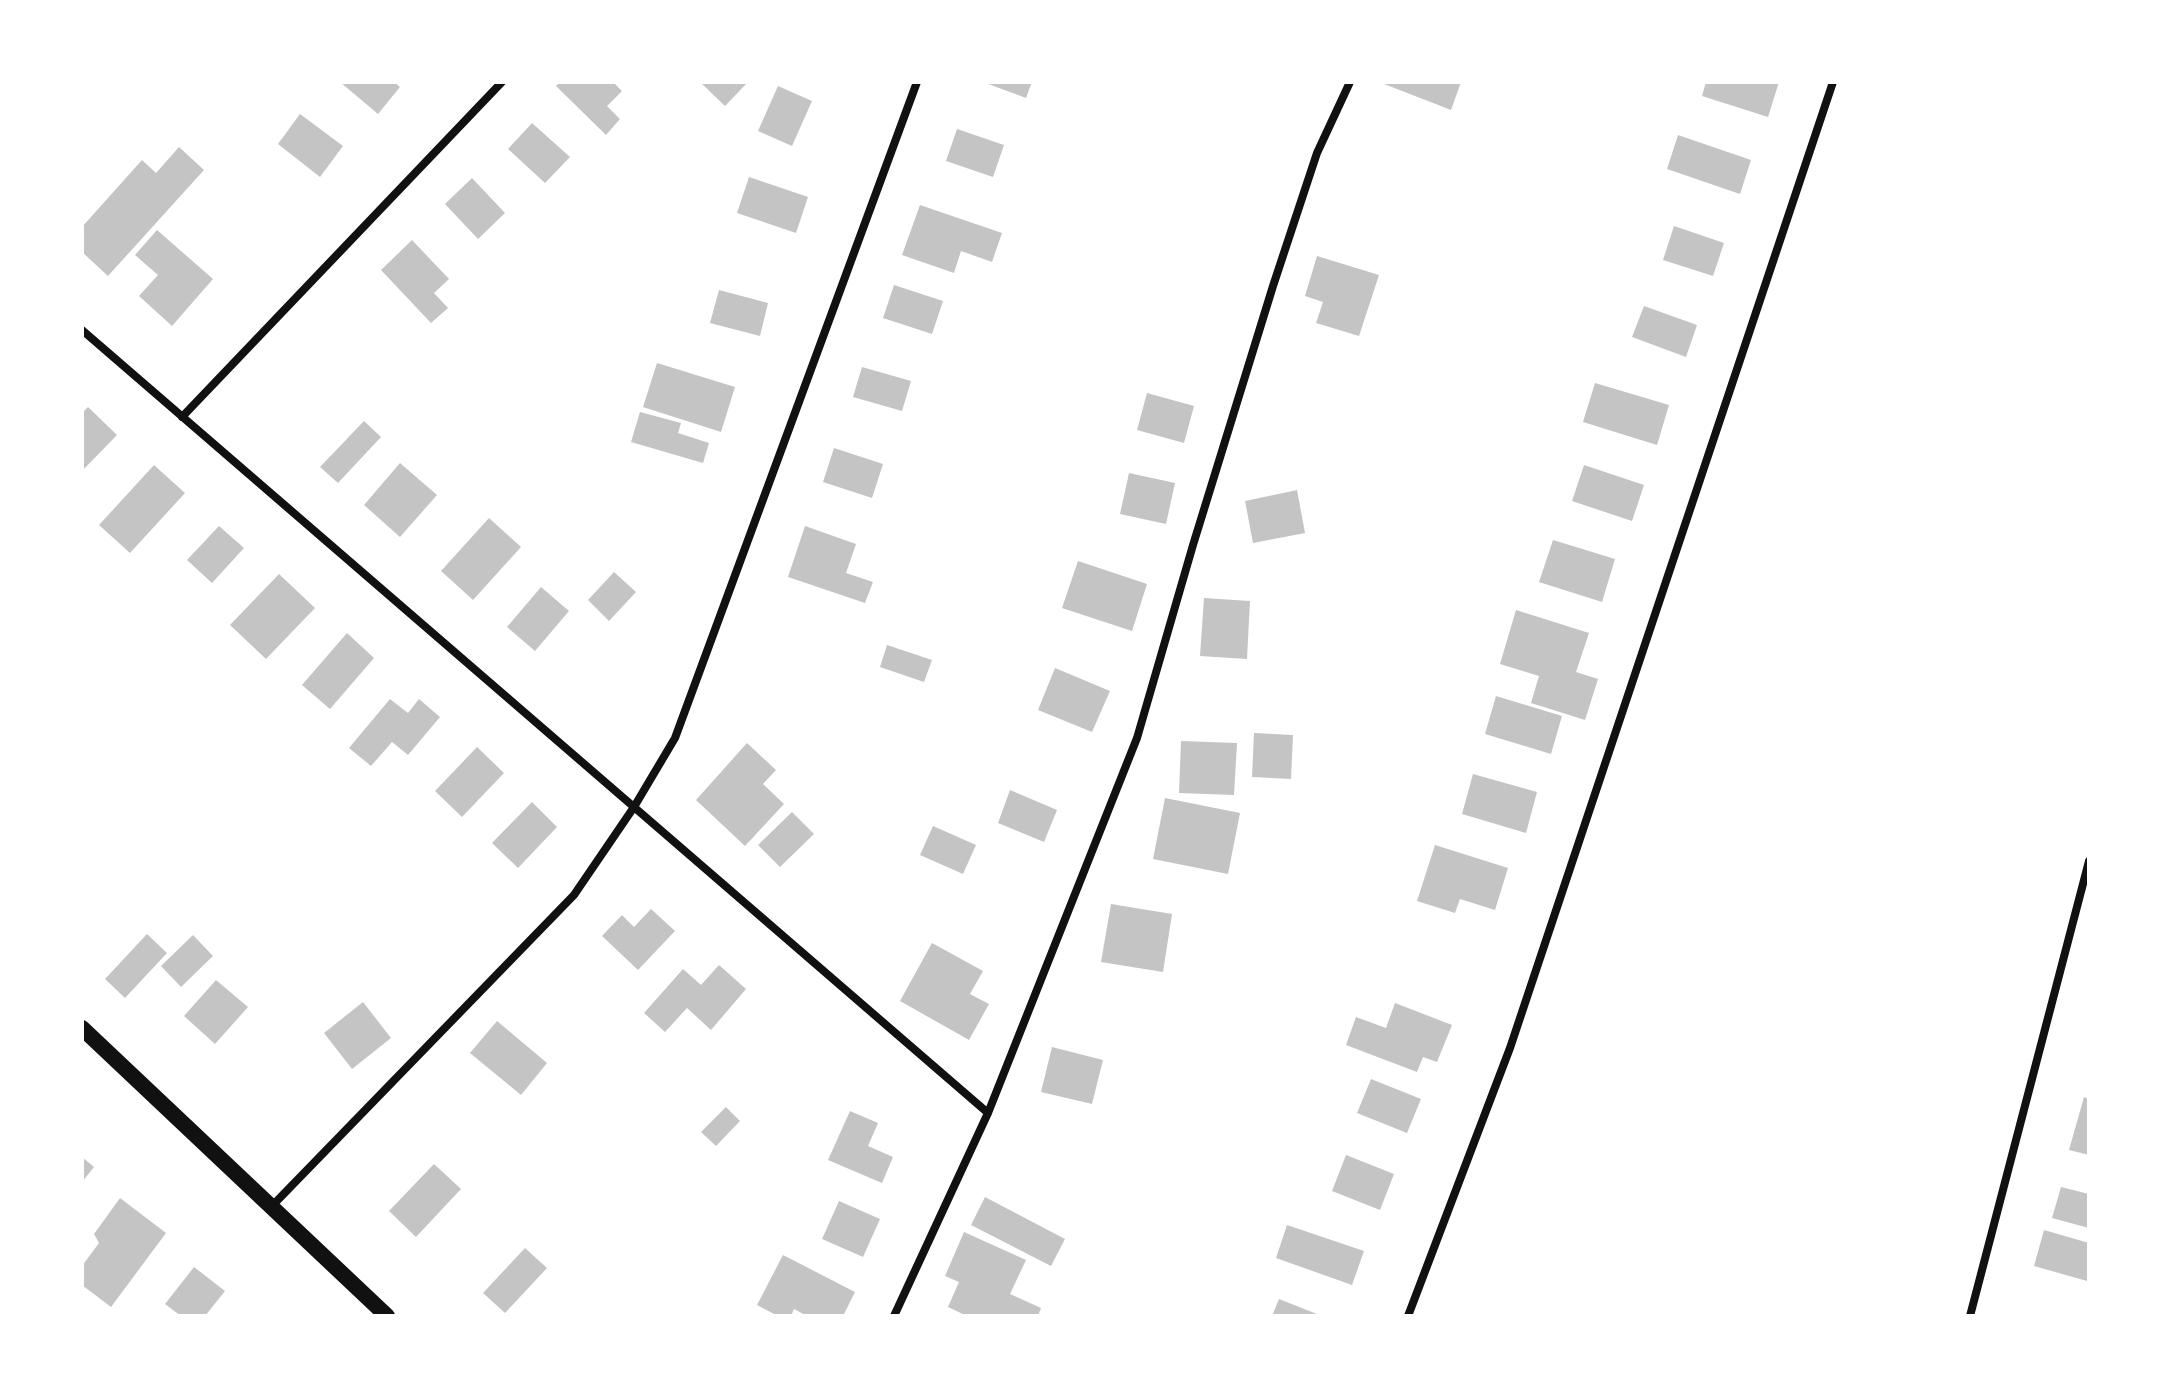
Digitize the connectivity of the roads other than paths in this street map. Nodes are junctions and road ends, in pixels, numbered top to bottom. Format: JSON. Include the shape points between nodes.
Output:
{"nodes":[{"id":1,"x":502,"y":82,"type":"edge"},
{"id":2,"x":917,"y":82,"type":"edge"},
{"id":3,"x":1350,"y":82,"type":"edge"},
{"id":4,"x":1833,"y":82,"type":"edge"},
{"id":5,"x":82,"y":330,"type":"edge"},
{"id":6,"x":182,"y":417,"type":"junction"},
{"id":7,"x":634,"y":807,"type":"junction"},
{"id":8,"x":2089,"y":861,"type":"edge"},
{"id":9,"x":82,"y":1028,"type":"edge"},
{"id":10,"x":988,"y":1113,"type":"junction"},
{"id":11,"x":271,"y":1207,"type":"junction"},
{"id":12,"x":1972,"y":1315,"type":"edge"},
{"id":13,"x":387,"y":1316,"type":"edge"},
{"id":14,"x":894,"y":1316,"type":"edge"},
{"id":15,"x":1408,"y":1316,"type":"edge"}],
"edges":[{"from":1,"to":6,"type":"street"},
{"from":2,"to":7,"type":"street","via":[[675,738]]},
{"from":3,"to":10,"type":"street","via":[[1317,153],[1273,286],[1137,738]]},
{"from":4,"to":15,"type":"street","via":[[1510,1048]]},
{"from":5,"to":6,"type":"street"},
{"from":6,"to":7,"type":"street"},
{"from":7,"to":10,"type":"street"},
{"from":7,"to":11,"type":"street","via":[[574,895]]},
{"from":8,"to":12,"type":"street"},
{"from":9,"to":11,"type":"main road"},
{"from":10,"to":14,"type":"street"},
{"from":11,"to":13,"type":"main road"}]}
